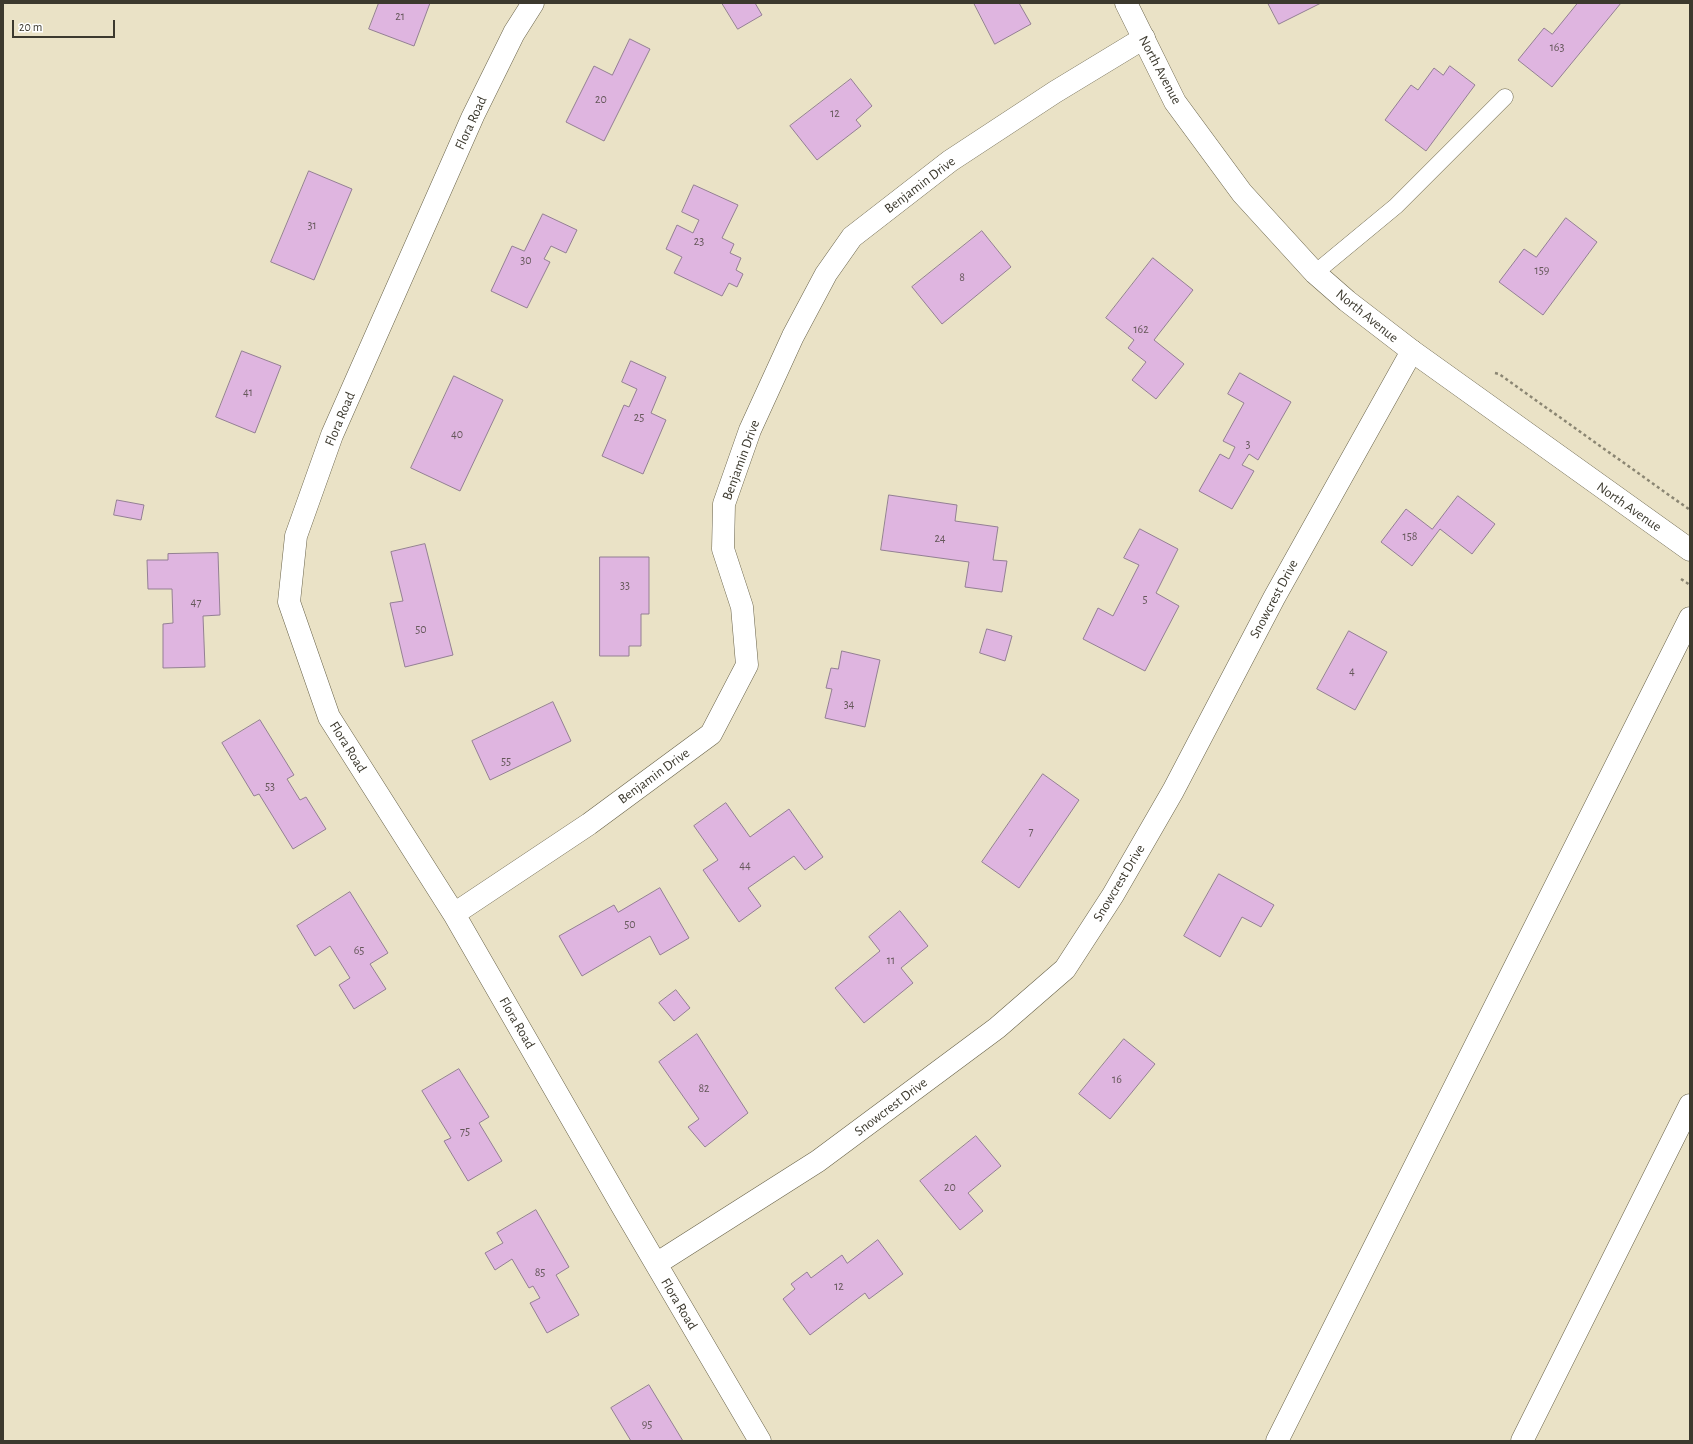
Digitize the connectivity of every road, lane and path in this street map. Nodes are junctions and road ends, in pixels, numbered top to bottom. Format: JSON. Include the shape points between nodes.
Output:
{"nodes":[{"id":1,"x":533,"y":3,"type":"edge"},
{"id":2,"x":1126,"y":3,"type":"edge"},
{"id":3,"x":1144,"y":38,"type":"junction"},
{"id":4,"x":1505,"y":97,"type":"dead end"},
{"id":5,"x":1315,"y":273,"type":"junction"},
{"id":6,"x":1412,"y":351,"type":"junction"},
{"id":7,"x":1690,"y":550,"type":"edge"},
{"id":8,"x":1690,"y":618,"type":"edge"},
{"id":9,"x":454,"y":914,"type":"junction"},
{"id":10,"x":1690,"y":1106,"type":"edge"},
{"id":11,"x":656,"y":1264,"type":"junction"},
{"id":12,"x":760,"y":1441,"type":"edge"},
{"id":13,"x":1277,"y":1441,"type":"edge"},
{"id":14,"x":1522,"y":1441,"type":"edge"}],
"edges":[{"from":1,"to":9,"type":"main road","name":"Flora Road","via":[[514,33],[473,116],[332,435],[296,536],[289,602],[329,717]]},
{"from":2,"to":3,"type":"main road","name":"North Avenue"},
{"from":3,"to":5,"type":"main road","name":"North Avenue","via":[[1175,102],[1242,193]]},
{"from":3,"to":9,"type":"main road","name":"Benjamin Drive","via":[[1055,92],[950,161],[852,237],[826,274],[792,336],[750,430],[724,504],[723,549],[742,607],[747,665],[711,734],[589,824]]},
{"from":4,"to":5,"type":"lane","via":[[1396,206]]},
{"from":5,"to":6,"type":"main road","name":"North Avenue"},
{"from":6,"to":7,"type":"main road","name":"North Avenue"},
{"from":6,"to":11,"type":"main road","name":"Snowcrest Drive","via":[[1274,598],[1173,791],[1113,896],[1065,969],[997,1028],[818,1161]]},
{"from":8,"to":13,"type":"main road"},
{"from":9,"to":11,"type":"main road","name":"Flora Road"},
{"from":10,"to":14,"type":"main road"},
{"from":11,"to":12,"type":"main road","name":"Flora Road"}]}
